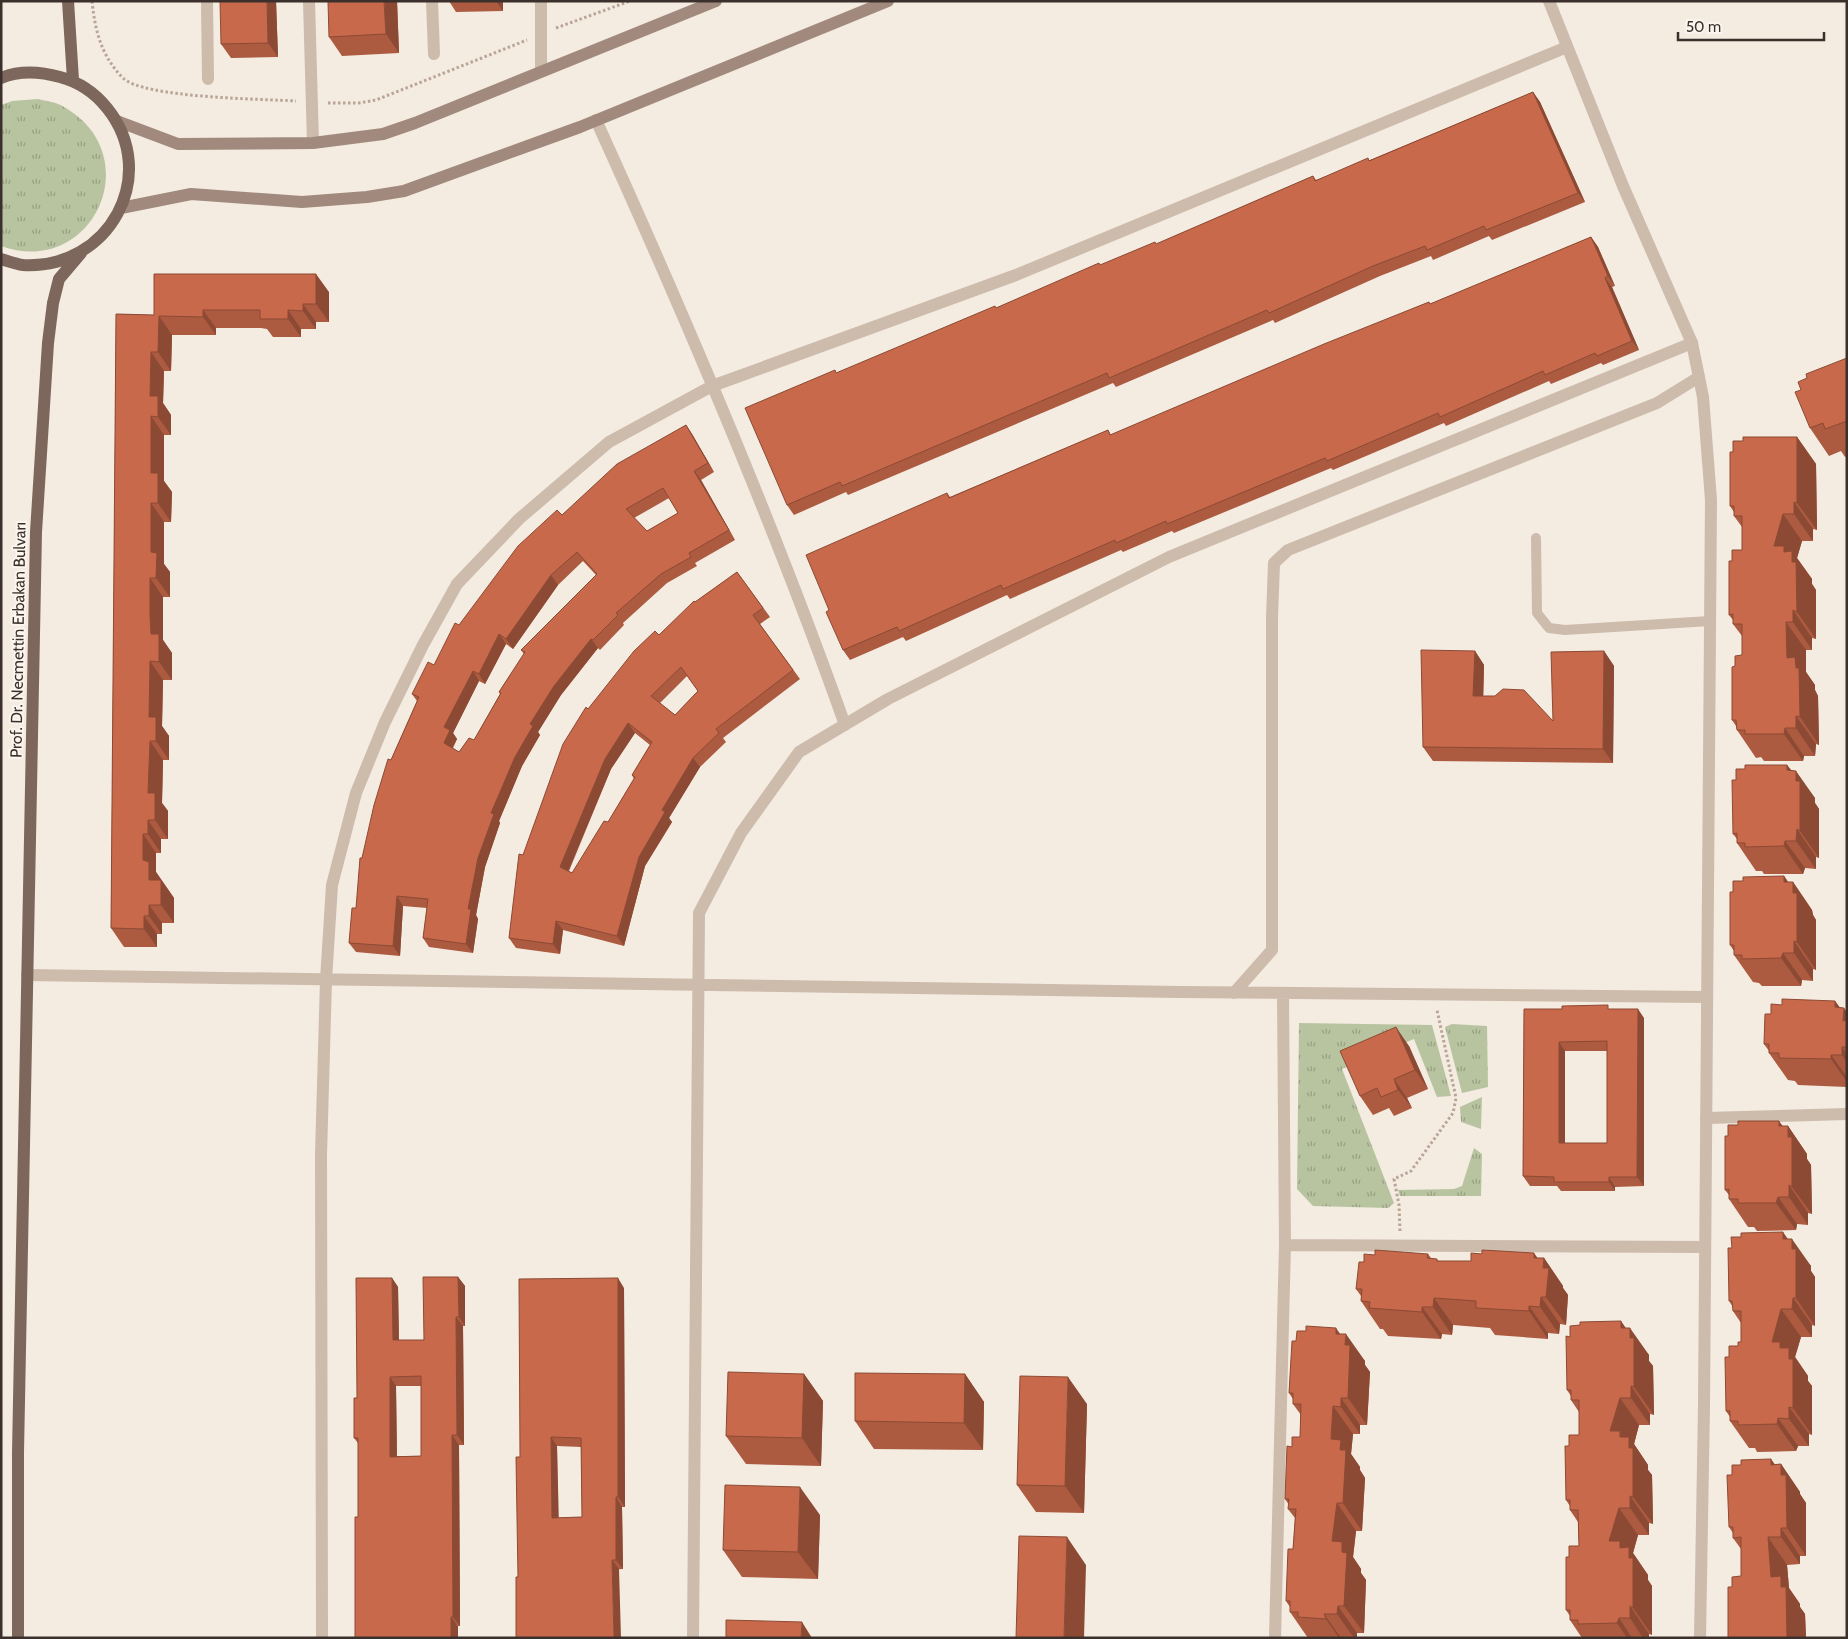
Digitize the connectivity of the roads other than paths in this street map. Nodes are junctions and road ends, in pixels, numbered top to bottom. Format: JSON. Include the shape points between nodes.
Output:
{"nodes":[{"id":1,"x":68,"y":1,"type":"edge"},
{"id":2,"x":207,"y":1,"type":"edge"},
{"id":3,"x":309,"y":1,"type":"edge"},
{"id":4,"x":432,"y":1,"type":"edge"},
{"id":5,"x":541,"y":1,"type":"edge"},
{"id":6,"x":716,"y":1,"type":"edge"},
{"id":7,"x":888,"y":1,"type":"edge"},
{"id":8,"x":1549,"y":1,"type":"edge"},
{"id":9,"x":1567,"y":47,"type":"junction"},
{"id":10,"x":434,"y":54,"type":"dead end"},
{"id":11,"x":541,"y":71,"type":"junction"},
{"id":12,"x":1,"y":78,"type":"edge"},
{"id":13,"x":208,"y":79,"type":"dead end"},
{"id":14,"x":73,"y":80,"type":"junction"},
{"id":15,"x":596,"y":120,"type":"junction"},
{"id":16,"x":117,"y":121,"type":"junction"},
{"id":17,"x":313,"y":143,"type":"junction"},
{"id":18,"x":121,"y":208,"type":"junction"},
{"id":19,"x":81,"y":252,"type":"junction"},
{"id":20,"x":1,"y":259,"type":"edge"},
{"id":21,"x":1692,"y":343,"type":"junction"},
{"id":22,"x":1699,"y":377,"type":"junction"},
{"id":23,"x":712,"y":386,"type":"junction"},
{"id":24,"x":1536,"y":538,"type":"dead end"},
{"id":25,"x":1710,"y":621,"type":"junction"},
{"id":26,"x":845,"y":725,"type":"junction"},
{"id":27,"x":27,"y":975,"type":"junction"},
{"id":28,"x":326,"y":980,"type":"junction"},
{"id":29,"x":697,"y":986,"type":"junction"},
{"id":30,"x":1234,"y":993,"type":"junction"},
{"id":31,"x":1283,"y":993,"type":"junction"},
{"id":32,"x":1707,"y":997,"type":"junction"},
{"id":33,"x":1847,"y":1114,"type":"edge"},
{"id":34,"x":1706,"y":1118,"type":"junction"},
{"id":35,"x":1285,"y":1245,"type":"junction"},
{"id":36,"x":1705,"y":1247,"type":"junction"},
{"id":37,"x":18,"y":1638,"type":"edge"},
{"id":38,"x":322,"y":1638,"type":"edge"},
{"id":39,"x":693,"y":1638,"type":"edge"},
{"id":40,"x":1275,"y":1638,"type":"edge"},
{"id":41,"x":1700,"y":1638,"type":"edge"}],
"edges":[{"from":1,"to":14,"type":"main road"},
{"from":2,"to":13,"type":"street"},
{"from":3,"to":17,"type":"street"},
{"from":4,"to":10,"type":"street"},
{"from":5,"to":11,"type":"street"},
{"from":6,"to":11,"type":"main road"},
{"from":7,"to":15,"type":"main road"},
{"from":8,"to":9,"type":"street"},
{"from":9,"to":21,"type":"street"},
{"from":9,"to":23,"type":"street","via":[[1016,275]]},
{"from":11,"to":17,"type":"main road","via":[[383,134]]},
{"from":12,"to":14,"type":"main road","via":[[10,74],[44,72]]},
{"from":14,"to":16,"type":"main road","via":[[98,97]]},
{"from":15,"to":18,"type":"main road","via":[[404,191],[302,202],[191,194]]},
{"from":15,"to":23,"type":"street","via":[[677,298]]},
{"from":16,"to":17,"type":"main road","via":[[178,144]]},
{"from":16,"to":18,"type":"main road","via":[[128,149],[129,179]]},
{"from":18,"to":19,"type":"main road","via":[[104,234]]},
{"from":19,"to":20,"type":"main road","via":[[52,263],[22,265]]},
{"from":19,"to":27,"type":"main road","name":"Prof. Dr. Necmettin Erbakan Bulvarı","via":[[59,280],[48,343],[36,532]]},
{"from":21,"to":22,"type":"street"},
{"from":21,"to":26,"type":"street","via":[[1169,557],[888,699]]},
{"from":22,"to":25,"type":"street","via":[[1711,500]]},
{"from":22,"to":30,"type":"street","via":[[1657,402],[1288,550],[1274,563],[1272,950]]},
{"from":23,"to":26,"type":"street","via":[[816,642]]},
{"from":23,"to":28,"type":"street","via":[[609,442],[519,519],[457,584],[385,722],[356,793],[332,885]]},
{"from":24,"to":25,"type":"lane","via":[[1537,613],[1549,628],[1565,630]]},
{"from":25,"to":32,"type":"street"},
{"from":26,"to":29,"type":"street","via":[[800,752],[741,833],[699,913]]},
{"from":27,"to":28,"type":"street"},
{"from":27,"to":37,"type":"main road","name":"Prof. Dr. Necmettin Erbakan Bulvarı","via":[[18,1452]]},
{"from":28,"to":29,"type":"street"},
{"from":28,"to":38,"type":"street","via":[[321,1174]]},
{"from":29,"to":30,"type":"street"},
{"from":29,"to":39,"type":"street"},
{"from":30,"to":31,"type":"street"},
{"from":31,"to":32,"type":"street"},
{"from":31,"to":35,"type":"street"},
{"from":32,"to":34,"type":"street"},
{"from":33,"to":34,"type":"street"},
{"from":34,"to":36,"type":"street"},
{"from":35,"to":36,"type":"street"},
{"from":35,"to":40,"type":"street"},
{"from":36,"to":41,"type":"street"}]}
